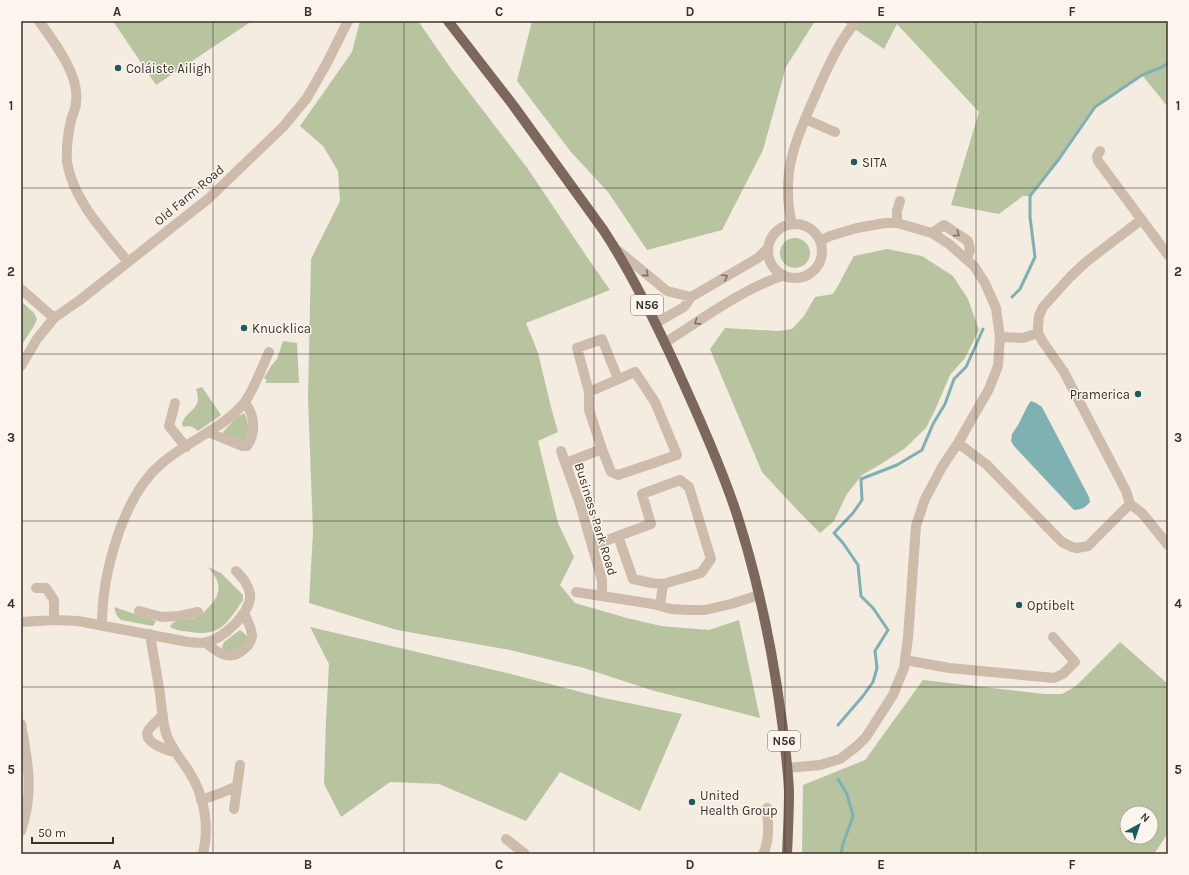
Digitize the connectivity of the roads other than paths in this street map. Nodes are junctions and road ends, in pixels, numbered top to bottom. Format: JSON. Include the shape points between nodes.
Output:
{"nodes":[{"id":1,"x":39,"y":21,"type":"edge"},
{"id":2,"x":348,"y":21,"type":"edge"},
{"id":3,"x":448,"y":21,"type":"edge"},
{"id":4,"x":856,"y":21,"type":"edge"},
{"id":5,"x":805,"y":119,"type":"junction"},
{"id":6,"x":835,"y":132,"type":"dead end"},
{"id":7,"x":1100,"y":151,"type":"dead end"},
{"id":8,"x":900,"y":201,"type":"dead end"},
{"id":9,"x":1141,"y":220,"type":"junction"},
{"id":10,"x":897,"y":223,"type":"junction"},
{"id":11,"x":792,"y":224,"type":"junction"},
{"id":12,"x":820,"y":241,"type":"junction"},
{"id":13,"x":768,"y":248,"type":"junction"},
{"id":14,"x":616,"y":249,"type":"junction"},
{"id":15,"x":1168,"y":255,"type":"edge"},
{"id":16,"x":128,"y":262,"type":"junction"},
{"id":17,"x":784,"y":275,"type":"junction"},
{"id":18,"x":21,"y":290,"type":"edge"},
{"id":19,"x":691,"y":297,"type":"junction"},
{"id":20,"x":54,"y":318,"type":"junction"},
{"id":21,"x":656,"y":324,"type":"junction"},
{"id":22,"x":1038,"y":333,"type":"junction"},
{"id":23,"x":1000,"y":337,"type":"junction"},
{"id":24,"x":666,"y":342,"type":"junction"},
{"id":25,"x":269,"y":352,"type":"dead end"},
{"id":26,"x":21,"y":366,"type":"edge"},
{"id":27,"x":618,"y":379,"type":"junction"},
{"id":28,"x":589,"y":392,"type":"junction"},
{"id":29,"x":245,"y":402,"type":"junction"},
{"id":30,"x":174,"y":403,"type":"dead end"},
{"id":31,"x":208,"y":432,"type":"junction"},
{"id":32,"x":958,"y":443,"type":"junction"},
{"id":33,"x":186,"y":447,"type":"junction"},
{"id":34,"x":602,"y":449,"type":"junction"},
{"id":35,"x":561,"y":451,"type":"dead end"},
{"id":36,"x":566,"y":463,"type":"junction"},
{"id":37,"x":1130,"y":504,"type":"junction"},
{"id":38,"x":618,"y":536,"type":"junction"},
{"id":39,"x":1168,"y":544,"type":"edge"},
{"id":40,"x":592,"y":546,"type":"junction"},
{"id":41,"x":236,"y":571,"type":"dead end"},
{"id":42,"x":663,"y":584,"type":"junction"},
{"id":43,"x":36,"y":588,"type":"dead end"},
{"id":44,"x":576,"y":592,"type":"dead end"},
{"id":45,"x":759,"y":594,"type":"junction"},
{"id":46,"x":602,"y":595,"type":"junction"},
{"id":47,"x":660,"y":606,"type":"junction"},
{"id":48,"x":139,"y":610,"type":"dead end"},
{"id":49,"x":198,"y":612,"type":"dead end"},
{"id":50,"x":244,"y":613,"type":"junction"},
{"id":51,"x":162,"y":618,"type":"junction"},
{"id":52,"x":54,"y":620,"type":"junction"},
{"id":53,"x":21,"y":622,"type":"edge"},
{"id":54,"x":102,"y":625,"type":"junction"},
{"id":55,"x":155,"y":635,"type":"junction"},
{"id":56,"x":1053,"y":637,"type":"dead end"},
{"id":57,"x":206,"y":643,"type":"junction"},
{"id":58,"x":905,"y":660,"type":"junction"},
{"id":59,"x":163,"y":715,"type":"junction"},
{"id":60,"x":21,"y":724,"type":"edge"},
{"id":61,"x":175,"y":752,"type":"junction"},
{"id":62,"x":240,"y":766,"type":"dead end"},
{"id":63,"x":787,"y":768,"type":"junction"},
{"id":64,"x":236,"y":786,"type":"junction"},
{"id":65,"x":201,"y":800,"type":"junction"},
{"id":66,"x":767,"y":808,"type":"dead end"},
{"id":67,"x":234,"y":809,"type":"dead end"},
{"id":68,"x":21,"y":831,"type":"edge"},
{"id":69,"x":506,"y":839,"type":"dead end"},
{"id":70,"x":203,"y":854,"type":"edge"},
{"id":71,"x":525,"y":854,"type":"edge"},
{"id":72,"x":763,"y":854,"type":"edge"},
{"id":73,"x":787,"y":854,"type":"edge"}],
"edges":[{"from":1,"to":16,"type":"street","via":[[67,62],[76,91],[77,102],[66,145],[74,185],[98,226]]},
{"from":2,"to":16,"type":"street","name":"Old Farm Road","via":[[307,98],[283,127],[208,199]]},
{"from":3,"to":14,"type":"main road","number":"N56","via":[[513,105]]},
{"from":4,"to":5,"type":"street","via":[[839,45]]},
{"from":5,"to":6,"type":"street"},
{"from":5,"to":11,"type":"street","via":[[789,171],[789,215]]},
{"from":7,"to":9,"type":"street","via":[[1098,161]]},
{"from":8,"to":10,"type":"street"},
{"from":9,"to":15,"type":"street"},
{"from":9,"to":22,"type":"street","via":[[1086,262],[1043,307],[1039,316]]},
{"from":10,"to":12,"type":"street","via":[[857,228]]},
{"from":10,"to":23,"type":"street","via":[[932,234],[950,244],[974,266],[996,308]]},
{"from":11,"to":12,"type":"street","via":[[809,228]]},
{"from":11,"to":13,"type":"street","via":[[783,226],[776,232]]},
{"from":12,"to":17,"type":"street","via":[[821,258],[811,272],[801,277]]},
{"from":13,"to":17,"type":"street","via":[[772,264]]},
{"from":19,"to":13,"type":"street","one_way":true,"via":[[758,258]]},
{"from":14,"to":19,"type":"street","one_way":true,"via":[[667,291]]},
{"from":14,"to":21,"type":"main road","number":"N56"},
{"from":16,"to":20,"type":"street","name":"Old Farm Road"},
{"from":17,"to":24,"type":"street","one_way":true,"via":[[764,282],[728,302]]},
{"from":18,"to":20,"type":"street"},
{"from":19,"to":21,"type":"street","via":[[684,307]]},
{"from":20,"to":26,"type":"street","name":"Old Farm Road","via":[[37,339]]},
{"from":21,"to":24,"type":"main road","number":"N56"},
{"from":22,"to":23,"type":"street","via":[[1022,338]]},
{"from":22,"to":37,"type":"street","via":[[1074,390],[1126,491]]},
{"from":23,"to":32,"type":"street","via":[[998,366],[989,389]]},
{"from":24,"to":45,"type":"main road","number":"N56","via":[[710,442],[736,511]]},
{"from":25,"to":29,"type":"street"},
{"from":27,"to":28,"type":"street"},
{"from":27,"to":28,"type":"street","via":[[602,338],[577,348]]},
{"from":27,"to":34,"type":"street","via":[[635,372],[655,402],[677,455],[618,475],[611,472]]},
{"from":28,"to":34,"type":"street","via":[[588,410]]},
{"from":29,"to":31,"type":"street","via":[[235,413]]},
{"from":29,"to":31,"type":"street","via":[[254,426],[247,446]]},
{"from":30,"to":33,"type":"street","via":[[169,426]]},
{"from":31,"to":33,"type":"street"},
{"from":32,"to":37,"type":"street","via":[[987,465],[1062,542],[1072,548],[1088,546]]},
{"from":32,"to":58,"type":"street","via":[[925,499],[916,526]]},
{"from":33,"to":54,"type":"street","via":[[161,463],[147,478],[125,515],[105,582]]},
{"from":34,"to":36,"type":"street"},
{"from":35,"to":36,"type":"street","name":"Business Park Road"},
{"from":36,"to":40,"type":"street","name":"Business Park Road"},
{"from":37,"to":39,"type":"street","via":[[1142,513]]},
{"from":38,"to":40,"type":"street"},
{"from":38,"to":42,"type":"street","via":[[633,579]]},
{"from":38,"to":42,"type":"street","via":[[651,524],[642,494],[680,480],[690,487],[711,559],[701,573]]},
{"from":40,"to":46,"type":"street","name":"Business Park Road","via":[[602,580]]},
{"from":41,"to":50,"type":"street","via":[[246,582],[250,596],[249,605]]},
{"from":42,"to":47,"type":"street"},
{"from":43,"to":52,"type":"street","via":[[46,588],[54,600]]},
{"from":44,"to":46,"type":"street"},
{"from":45,"to":47,"type":"street","via":[[705,610],[671,609]]},
{"from":45,"to":63,"type":"main road","number":"N56","via":[[777,685]]},
{"from":46,"to":47,"type":"street"},
{"from":48,"to":51,"type":"street"},
{"from":49,"to":51,"type":"street"},
{"from":50,"to":57,"type":"street","via":[[219,638]]},
{"from":50,"to":57,"type":"street","via":[[252,637],[250,644],[243,650],[230,656],[222,654]]},
{"from":51,"to":55,"type":"street"},
{"from":52,"to":53,"type":"street"},
{"from":52,"to":54,"type":"street"},
{"from":54,"to":55,"type":"street"},
{"from":55,"to":57,"type":"street"},
{"from":55,"to":59,"type":"street"},
{"from":56,"to":58,"type":"street","via":[[1075,662],[1063,674],[1054,678],[949,668]]},
{"from":58,"to":63,"type":"street","via":[[893,695],[870,732],[857,746],[840,759],[820,765]]},
{"from":59,"to":61,"type":"street","via":[[166,735]]},
{"from":59,"to":61,"type":"street","via":[[148,731],[147,737],[150,741]]},
{"from":60,"to":68,"type":"street","via":[[28,758],[29,794]]},
{"from":61,"to":65,"type":"street","via":[[188,770]]},
{"from":62,"to":64,"type":"street"},
{"from":63,"to":73,"type":"main road","number":"N56"},
{"from":64,"to":65,"type":"street"},
{"from":64,"to":67,"type":"street"},
{"from":65,"to":70,"type":"street","via":[[206,824]]},
{"from":66,"to":72,"type":"street","via":[[767,838]]},
{"from":69,"to":71,"type":"street"}]}
